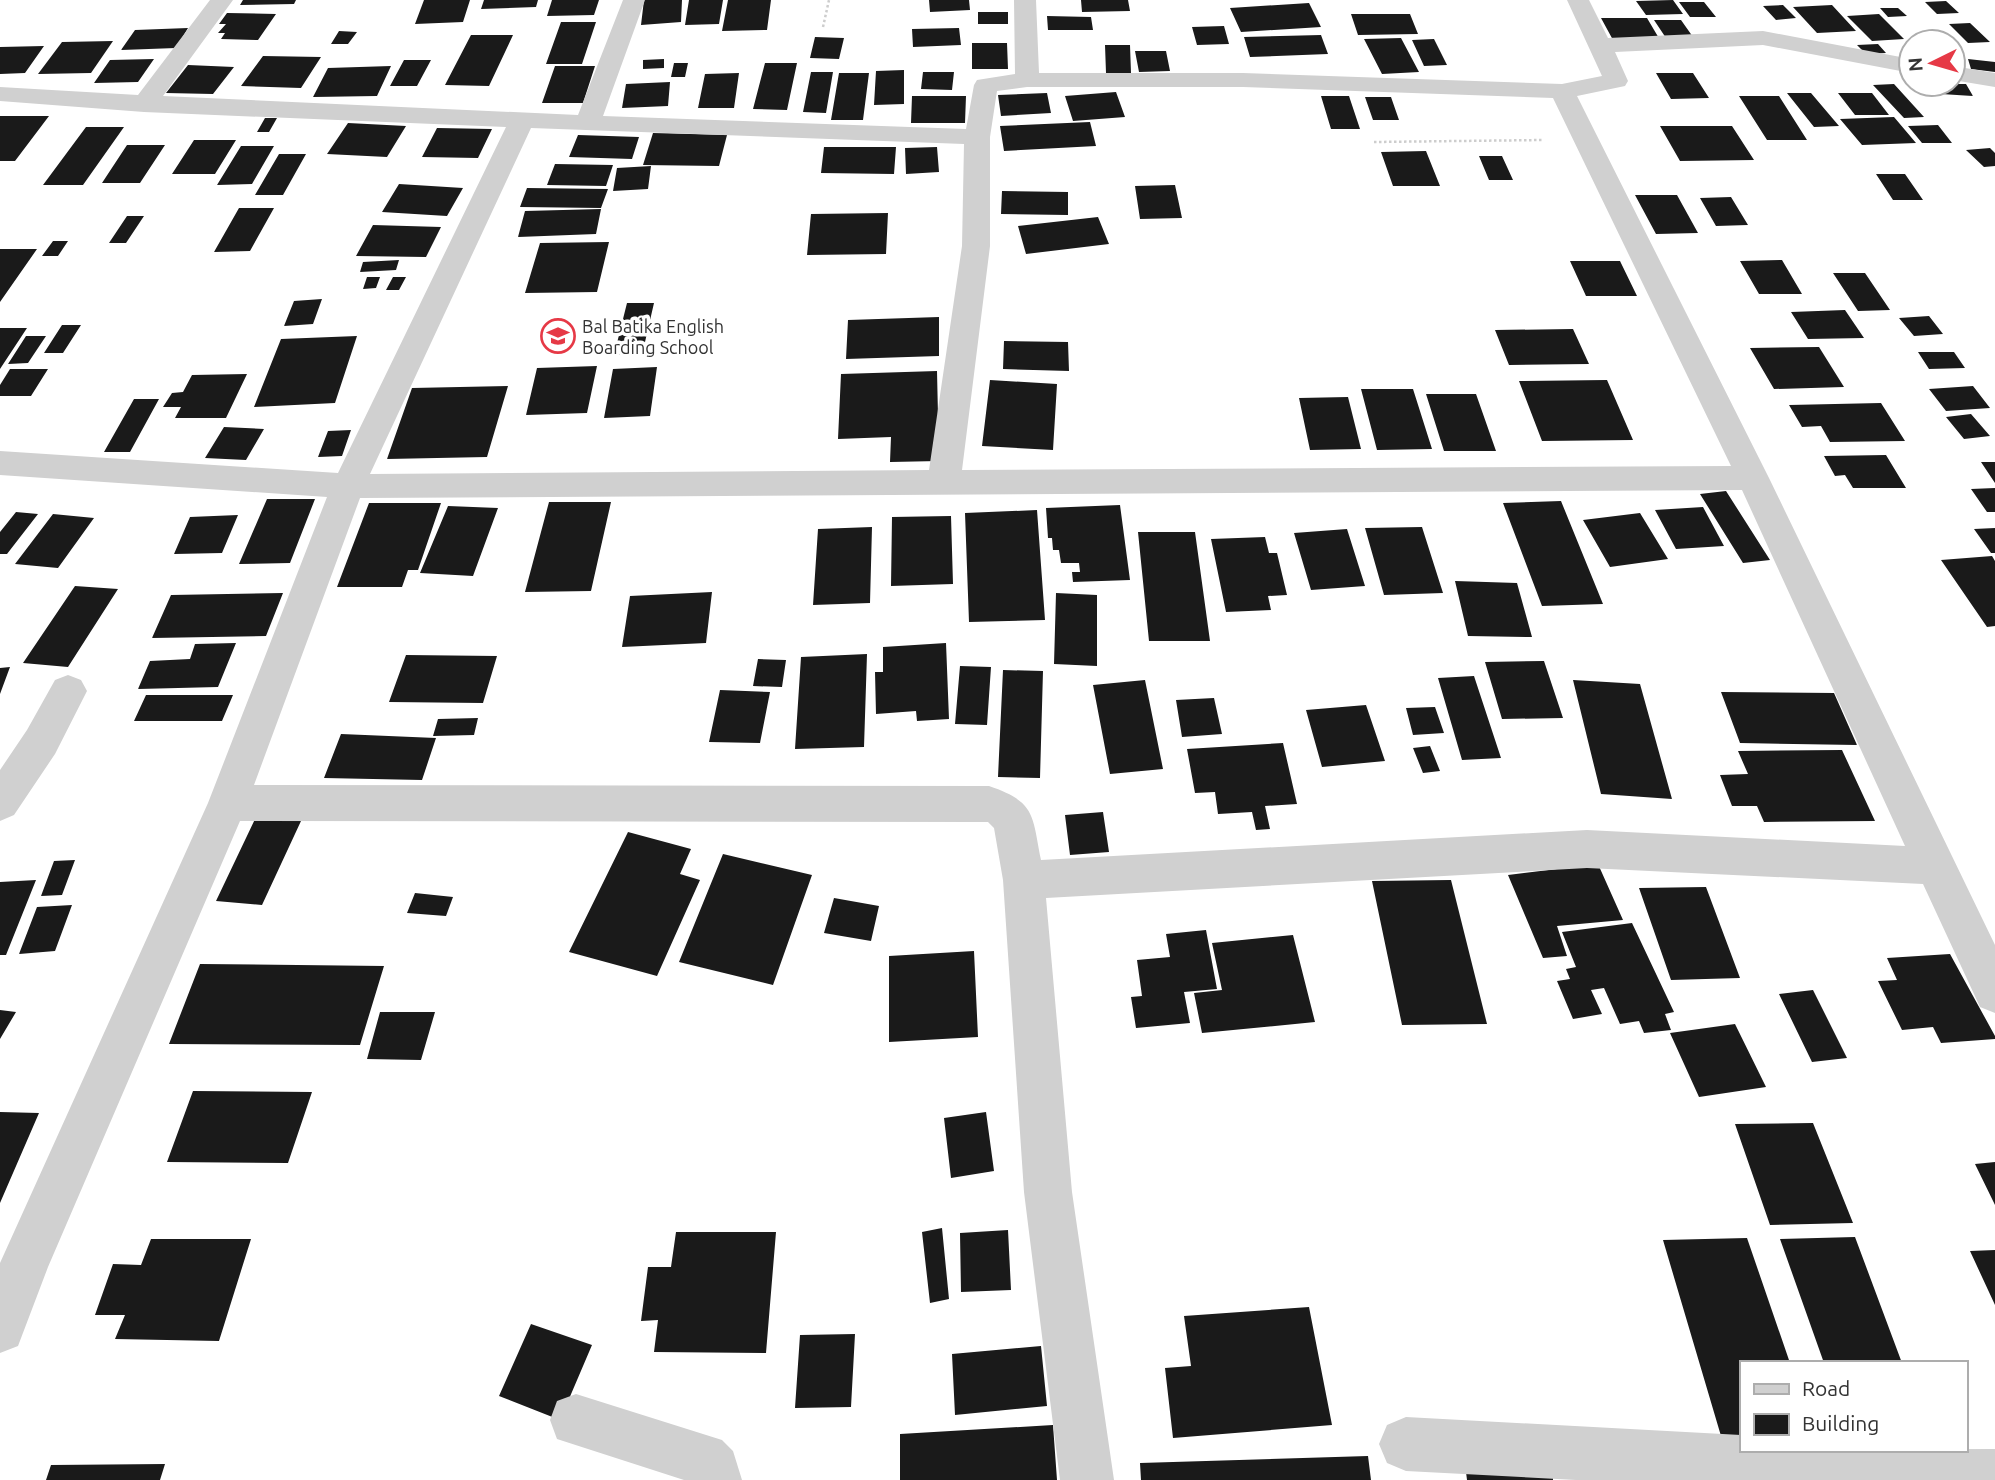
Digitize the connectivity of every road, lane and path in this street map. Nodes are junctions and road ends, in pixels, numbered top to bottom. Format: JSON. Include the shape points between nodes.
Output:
{"nodes":[{"id":1,"x":222,"y":0,"type":"edge"},
{"id":2,"x":634,"y":0,"type":"edge"},
{"id":3,"x":829,"y":0,"type":"edge"},
{"id":4,"x":1025,"y":0,"type":"edge"},
{"id":5,"x":1578,"y":0,"type":"edge"},
{"id":6,"x":823,"y":27,"type":"dead end"},
{"id":7,"x":1599,"y":46,"type":"junction"},
{"id":8,"x":1897,"y":63,"type":"edge"},
{"id":9,"x":1967,"y":75,"type":"edge"},
{"id":10,"x":1027,"y":80,"type":"junction"},
{"id":11,"x":1995,"y":80,"type":"edge"},
{"id":12,"x":1562,"y":91,"type":"junction"},
{"id":13,"x":0,"y":94,"type":"edge"},
{"id":14,"x":144,"y":104,"type":"junction"},
{"id":15,"x":522,"y":121,"type":"junction"},
{"id":16,"x":588,"y":121,"type":"junction"},
{"id":17,"x":977,"y":137,"type":"junction"},
{"id":18,"x":1587,"y":140,"type":"junction"},
{"id":19,"x":1374,"y":142,"type":"dead end"},
{"id":20,"x":0,"y":463,"type":"edge"},
{"id":21,"x":1754,"y":478,"type":"junction"},
{"id":22,"x":943,"y":484,"type":"junction"},
{"id":23,"x":348,"y":486,"type":"junction"},
{"id":24,"x":68,"y":691,"type":"dead end"},
{"id":25,"x":0,"y":803,"type":"edge"},
{"id":26,"x":228,"y":803,"type":"junction"},
{"id":27,"x":1934,"y":866,"type":"junction"},
{"id":28,"x":1024,"y":880,"type":"junction"},
{"id":29,"x":1995,"y":992,"type":"edge"},
{"id":30,"x":13,"y":1260,"type":"edge"},
{"id":31,"x":0,"y":1328,"type":"edge"},
{"id":32,"x":576,"y":1420,"type":"dead end"},
{"id":33,"x":1406,"y":1444,"type":"dead end"},
{"id":34,"x":1995,"y":1476,"type":"edge"},
{"id":35,"x":715,"y":1480,"type":"edge"},
{"id":36,"x":1087,"y":1480,"type":"edge"}],
"edges":[{"from":1,"to":14,"type":"street"},
{"from":2,"to":16,"type":"street"},
{"from":3,"to":6,"type":"path"},
{"from":4,"to":10,"type":"street"},
{"from":5,"to":7,"type":"street"},
{"from":7,"to":8,"type":"street","via":[[1763,38]]},
{"from":7,"to":12,"type":"street","via":[[1616,81]]},
{"from":9,"to":11,"type":"street"},
{"from":10,"to":12,"type":"street","via":[[1243,80]]},
{"from":10,"to":17,"type":"street","via":[[986,85]]},
{"from":12,"to":18,"type":"street"},
{"from":13,"to":14,"type":"street"},
{"from":14,"to":15,"type":"street"},
{"from":15,"to":16,"type":"street"},
{"from":15,"to":23,"type":"street"},
{"from":16,"to":17,"type":"street"},
{"from":17,"to":22,"type":"street","via":[[976,246]]},
{"from":18,"to":19,"type":"path"},
{"from":18,"to":21,"type":"street"},
{"from":20,"to":23,"type":"street"},
{"from":21,"to":22,"type":"street"},
{"from":21,"to":27,"type":"street"},
{"from":22,"to":23,"type":"street"},
{"from":23,"to":26,"type":"street"},
{"from":24,"to":25,"type":"street"},
{"from":26,"to":28,"type":"street","via":[[989,804],[1013,820]]},
{"from":26,"to":30,"type":"street"},
{"from":27,"to":28,"type":"street","via":[[1587,849]]},
{"from":27,"to":29,"type":"street"},
{"from":28,"to":36,"type":"street","via":[[1048,1192]]},
{"from":30,"to":31,"type":"street"},
{"from":32,"to":35,"type":"street","via":[[704,1459],[712,1465]]},
{"from":33,"to":34,"type":"street"}]}
